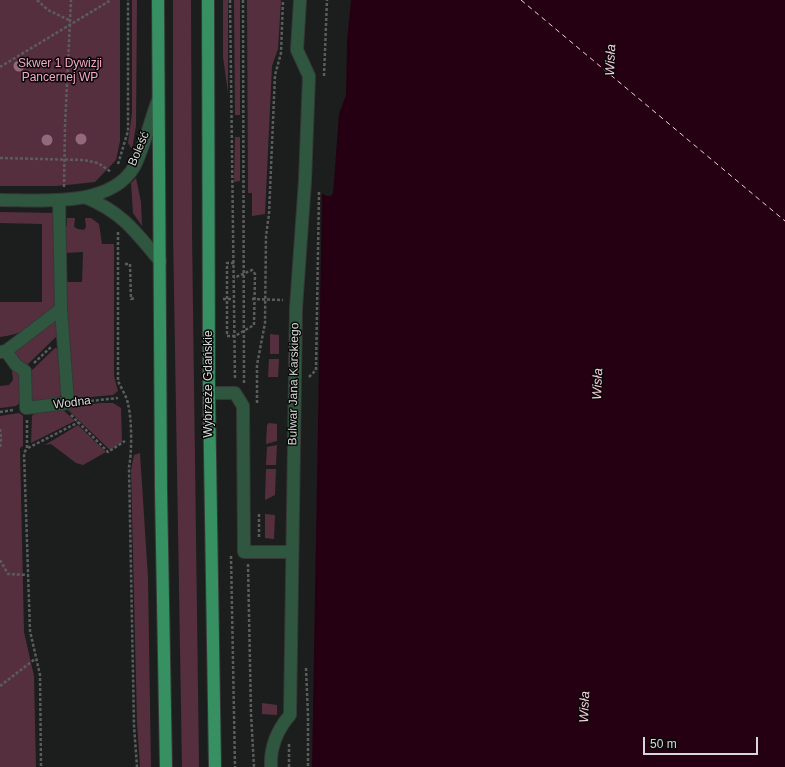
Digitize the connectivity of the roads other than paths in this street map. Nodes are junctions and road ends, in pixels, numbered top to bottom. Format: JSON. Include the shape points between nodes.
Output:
{"nodes":[{"id":1,"x":158,"y":0,"type":"edge"},
{"id":2,"x":208,"y":0,"type":"edge"},
{"id":3,"x":300,"y":0,"type":"edge"},
{"id":4,"x":159,"y":99,"type":"junction"},
{"id":5,"x":85,"y":197,"type":"junction"},
{"id":6,"x":0,"y":200,"type":"edge"},
{"id":7,"x":59,"y":200,"type":"junction"},
{"id":8,"x":160,"y":261,"type":"junction"},
{"id":9,"x":61,"y":309,"type":"junction"},
{"id":10,"x":3,"y":351,"type":"edge"},
{"id":11,"x":209,"y":393,"type":"junction"},
{"id":12,"x":291,"y":552,"type":"junction"},
{"id":13,"x":166,"y":767,"type":"edge"},
{"id":14,"x":215,"y":767,"type":"edge"},
{"id":15,"x":271,"y":767,"type":"edge"}],
"edges":[{"from":1,"to":4,"type":"main road"},
{"from":2,"to":11,"type":"main road","name":"Wybrzeże Gdańskie"},
{"from":3,"to":12,"type":"street","name":"Bulwar Jana Karskiego","via":[[297,50],[309,76],[296,308]]},
{"from":4,"to":5,"type":"street","name":"Boleść","via":[[134,167],[122,180],[107,190]]},
{"from":4,"to":8,"type":"main road"},
{"from":5,"to":7,"type":"street","name":"Boleść"},
{"from":5,"to":8,"type":"street","via":[[119,215]]},
{"from":6,"to":7,"type":"street","name":"Boleść"},
{"from":7,"to":9,"type":"street"},
{"from":8,"to":13,"type":"main road"},
{"from":9,"to":10,"type":"street"},
{"from":9,"to":10,"type":"street","name":"Wodna","via":[[64,404],[26,408],[25,371]]},
{"from":11,"to":12,"type":"street","via":[[236,395],[243,406],[244,552]]},
{"from":11,"to":14,"type":"main road","name":"Wybrzeże Gdańskie"},
{"from":12,"to":15,"type":"street","name":"Bulwar Jana Karskiego","via":[[290,715],[273,743]]}]}
